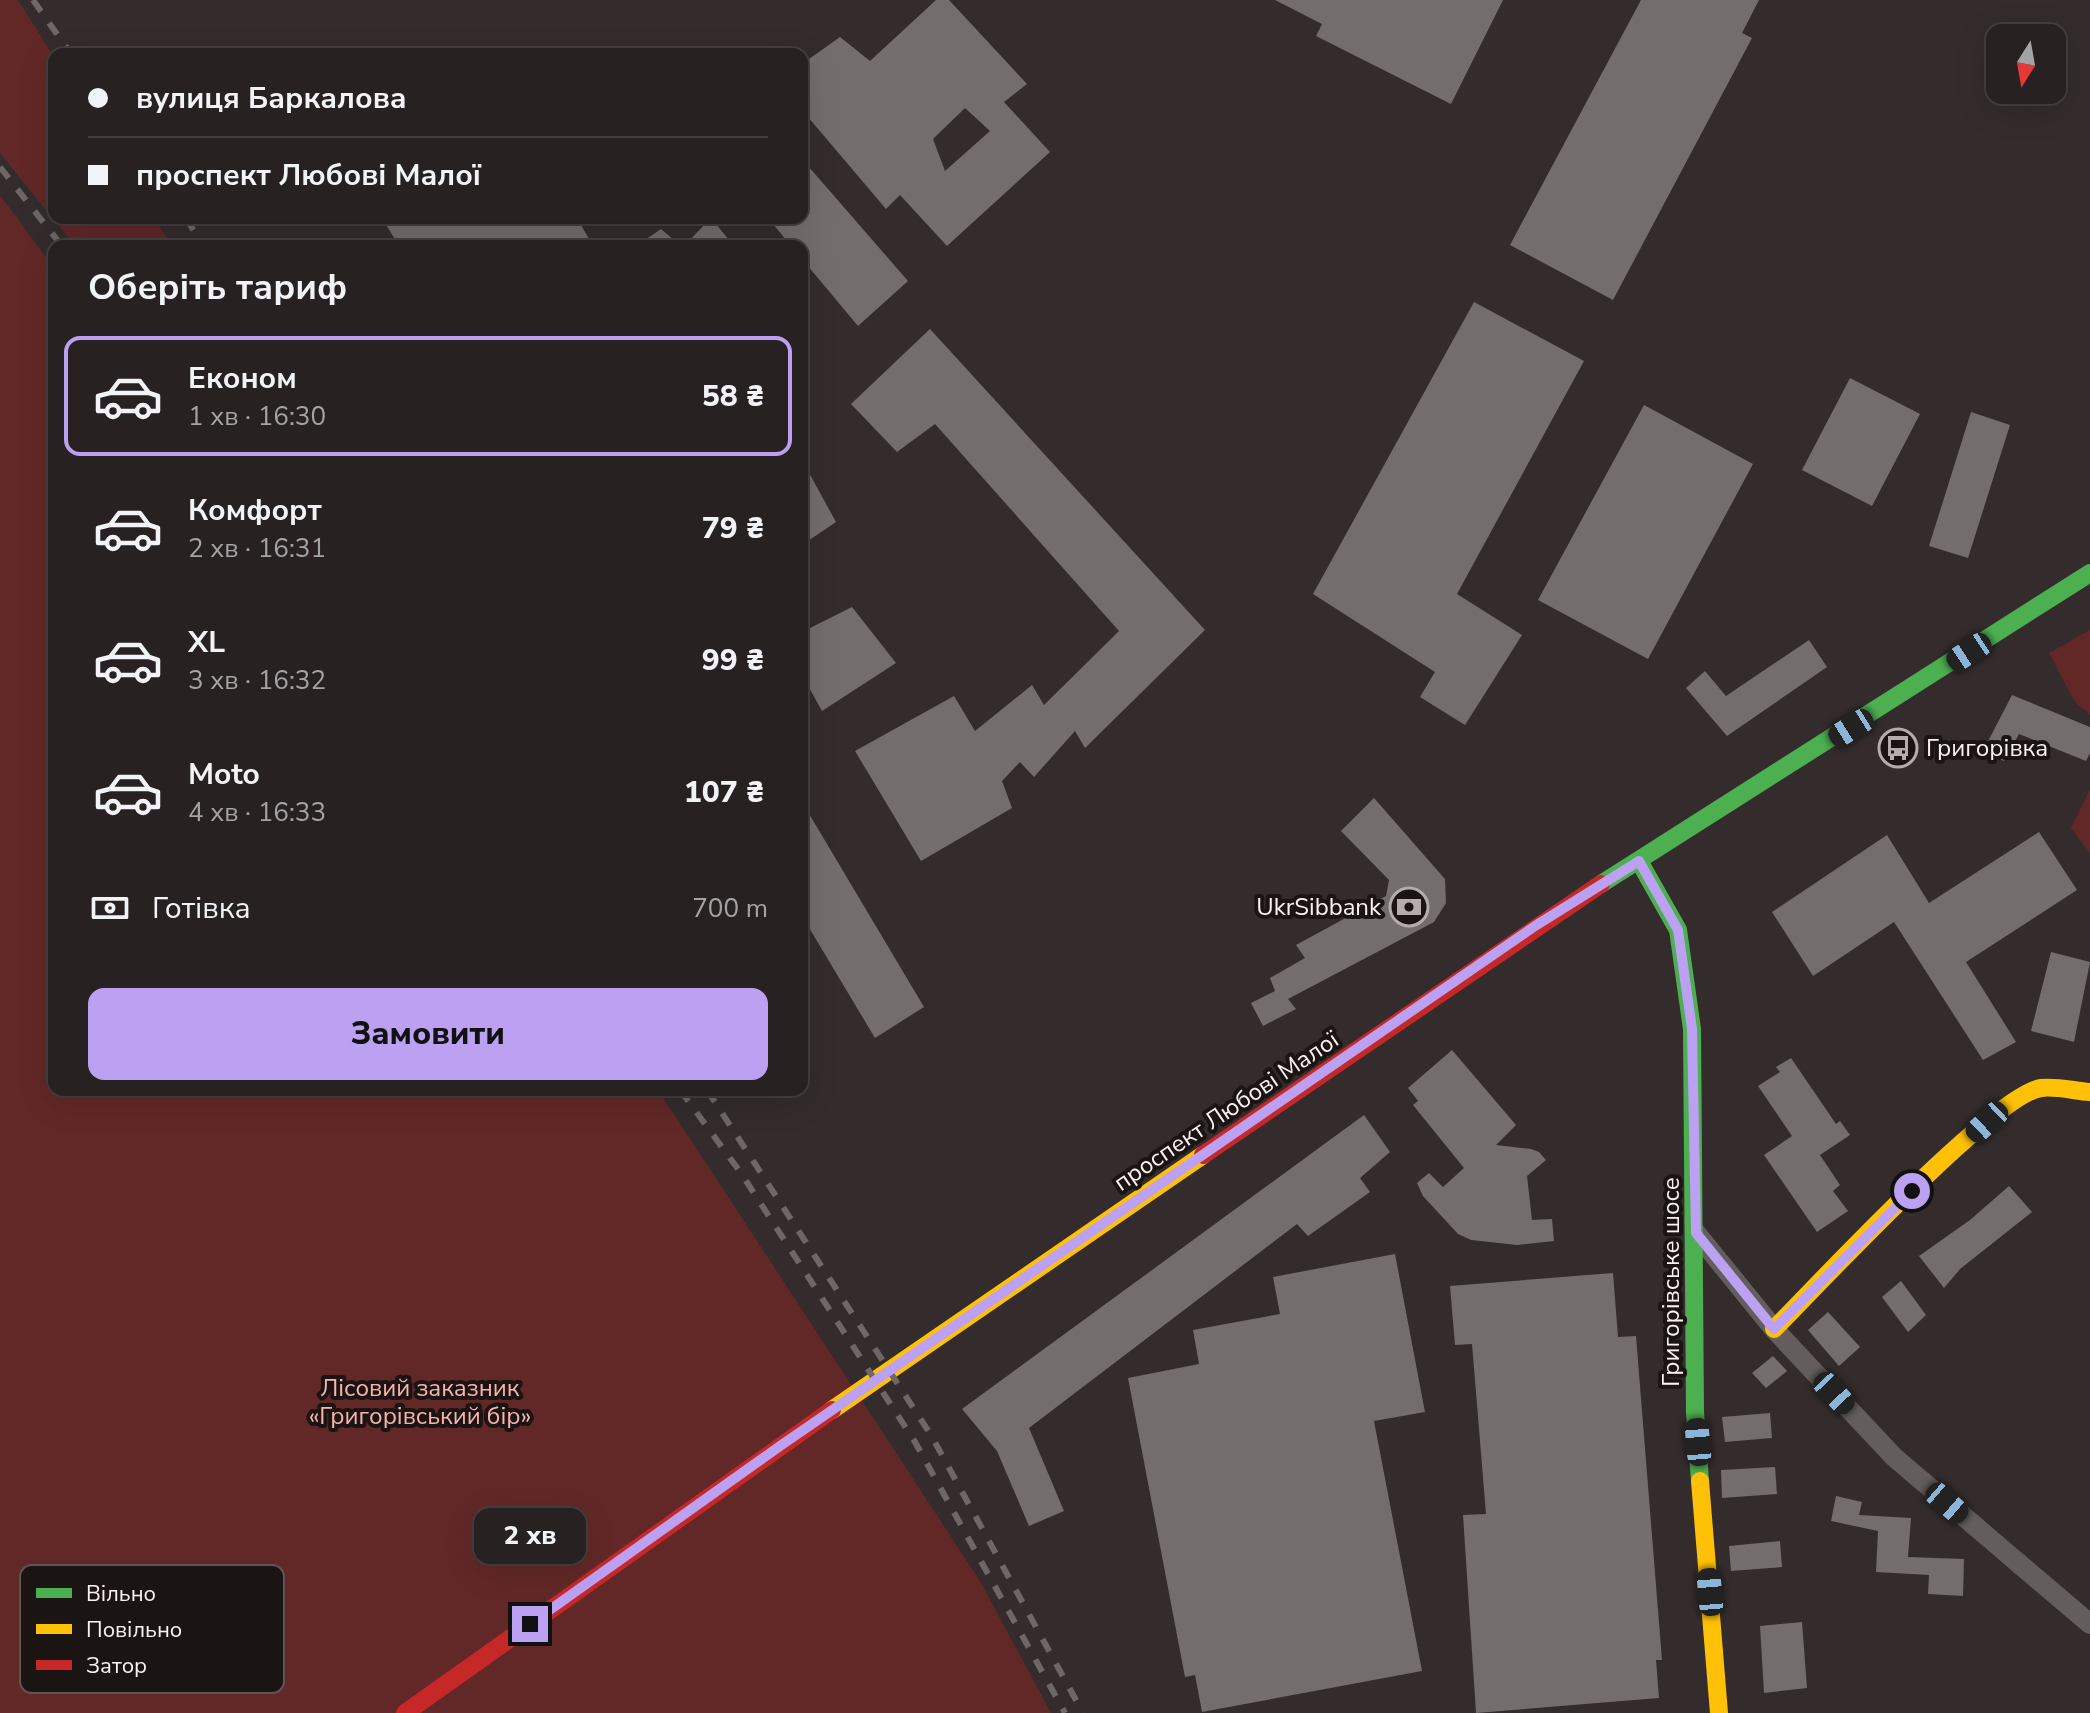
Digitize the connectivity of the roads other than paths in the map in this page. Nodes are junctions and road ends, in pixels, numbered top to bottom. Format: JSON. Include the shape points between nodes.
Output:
{"nodes":[{"id":1,"x":2090,"y":573,"type":"edge"},
{"id":2,"x":1639,"y":861,"type":"junction"},
{"id":3,"x":2090,"y":1092,"type":"edge"},
{"id":4,"x":1696,"y":1233,"type":"junction"},
{"id":5,"x":1774,"y":1329,"type":"junction"},
{"id":6,"x":2090,"y":1624,"type":"edge"},
{"id":7,"x":405,"y":1713,"type":"edge"},
{"id":8,"x":1719,"y":1713,"type":"edge"}],
"edges":[{"from":1,"to":2,"type":"main road","name":"проспект Любові Малої"},
{"from":2,"to":4,"type":"main road","name":"Григорівське шосе","via":[[1678,930],[1692,1029]]},
{"from":2,"to":7,"type":"main road","name":"проспект Любові Малої","via":[[1535,926],[780,1446]]},
{"from":3,"to":5,"type":"main road","via":[[2040,1088],[2007,1104]]},
{"from":4,"to":5,"type":"street"},
{"from":4,"to":8,"type":"main road","name":"Григорівське шосе","via":[[1695,1412]]},
{"from":5,"to":6,"type":"street","via":[[1894,1457]]}]}
